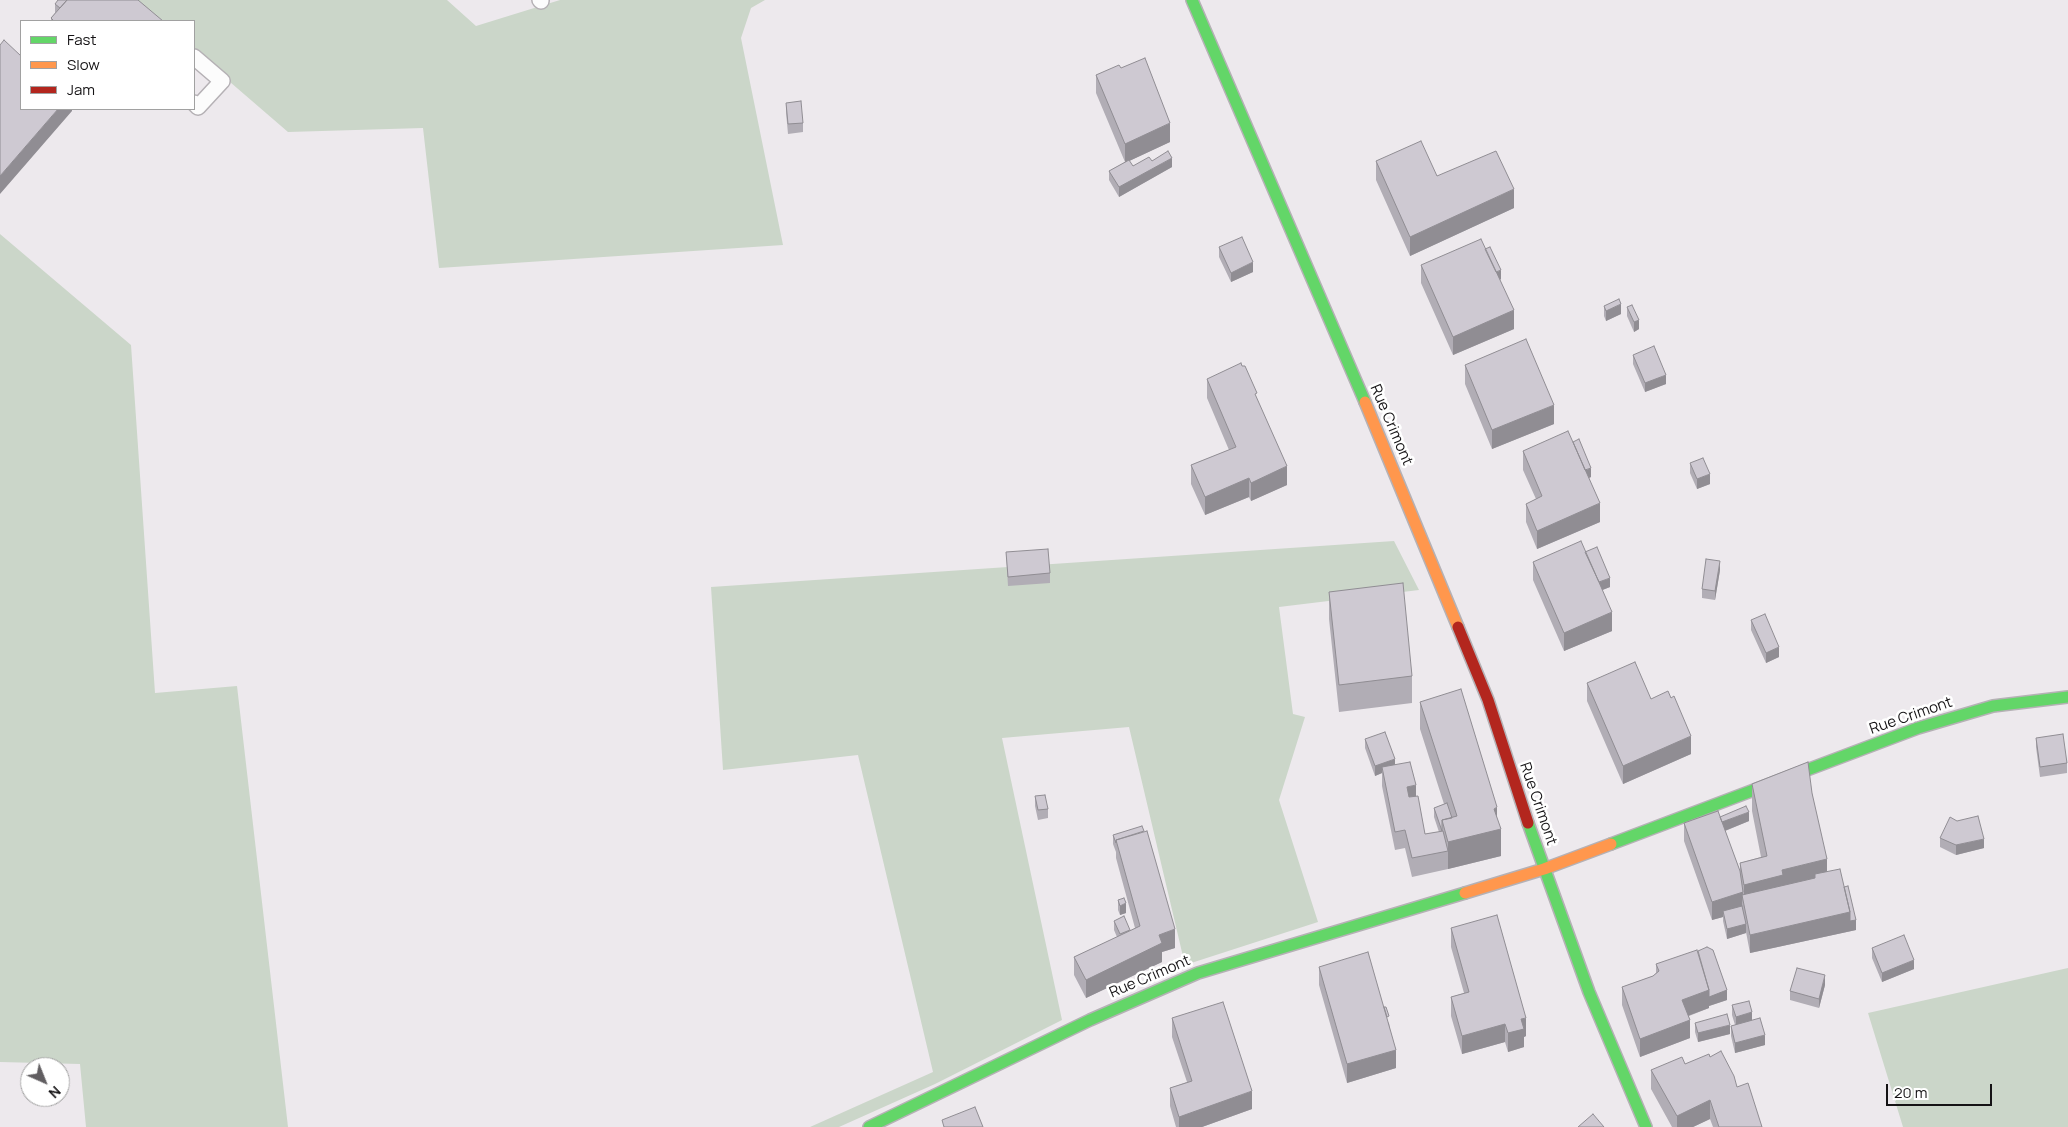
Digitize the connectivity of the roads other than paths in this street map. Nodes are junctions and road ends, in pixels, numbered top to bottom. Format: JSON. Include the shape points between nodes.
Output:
{"nodes":[{"id":1,"x":1192,"y":0,"type":"edge"},
{"id":2,"x":195,"y":58,"type":"edge"},
{"id":3,"x":195,"y":104,"type":"edge"},
{"id":4,"x":2068,"y":697,"type":"edge"},
{"id":5,"x":1544,"y":869,"type":"junction"},
{"id":6,"x":869,"y":1127,"type":"edge"},
{"id":7,"x":1646,"y":1127,"type":"edge"}],
"edges":[{"from":1,"to":5,"type":"street","name":"Rue Crimont","via":[[1381,440],[1488,700]]},
{"from":2,"to":3,"type":"lane","via":[[222,81],[198,107]]},
{"from":4,"to":5,"type":"street","name":"Rue Crimont","via":[[1993,706],[1918,728]]},
{"from":5,"to":6,"type":"street","name":"Rue Crimont","via":[[1198,972],[1090,1020]]},
{"from":5,"to":7,"type":"street","name":"Rue Crimont","via":[[1589,992]]}]}
